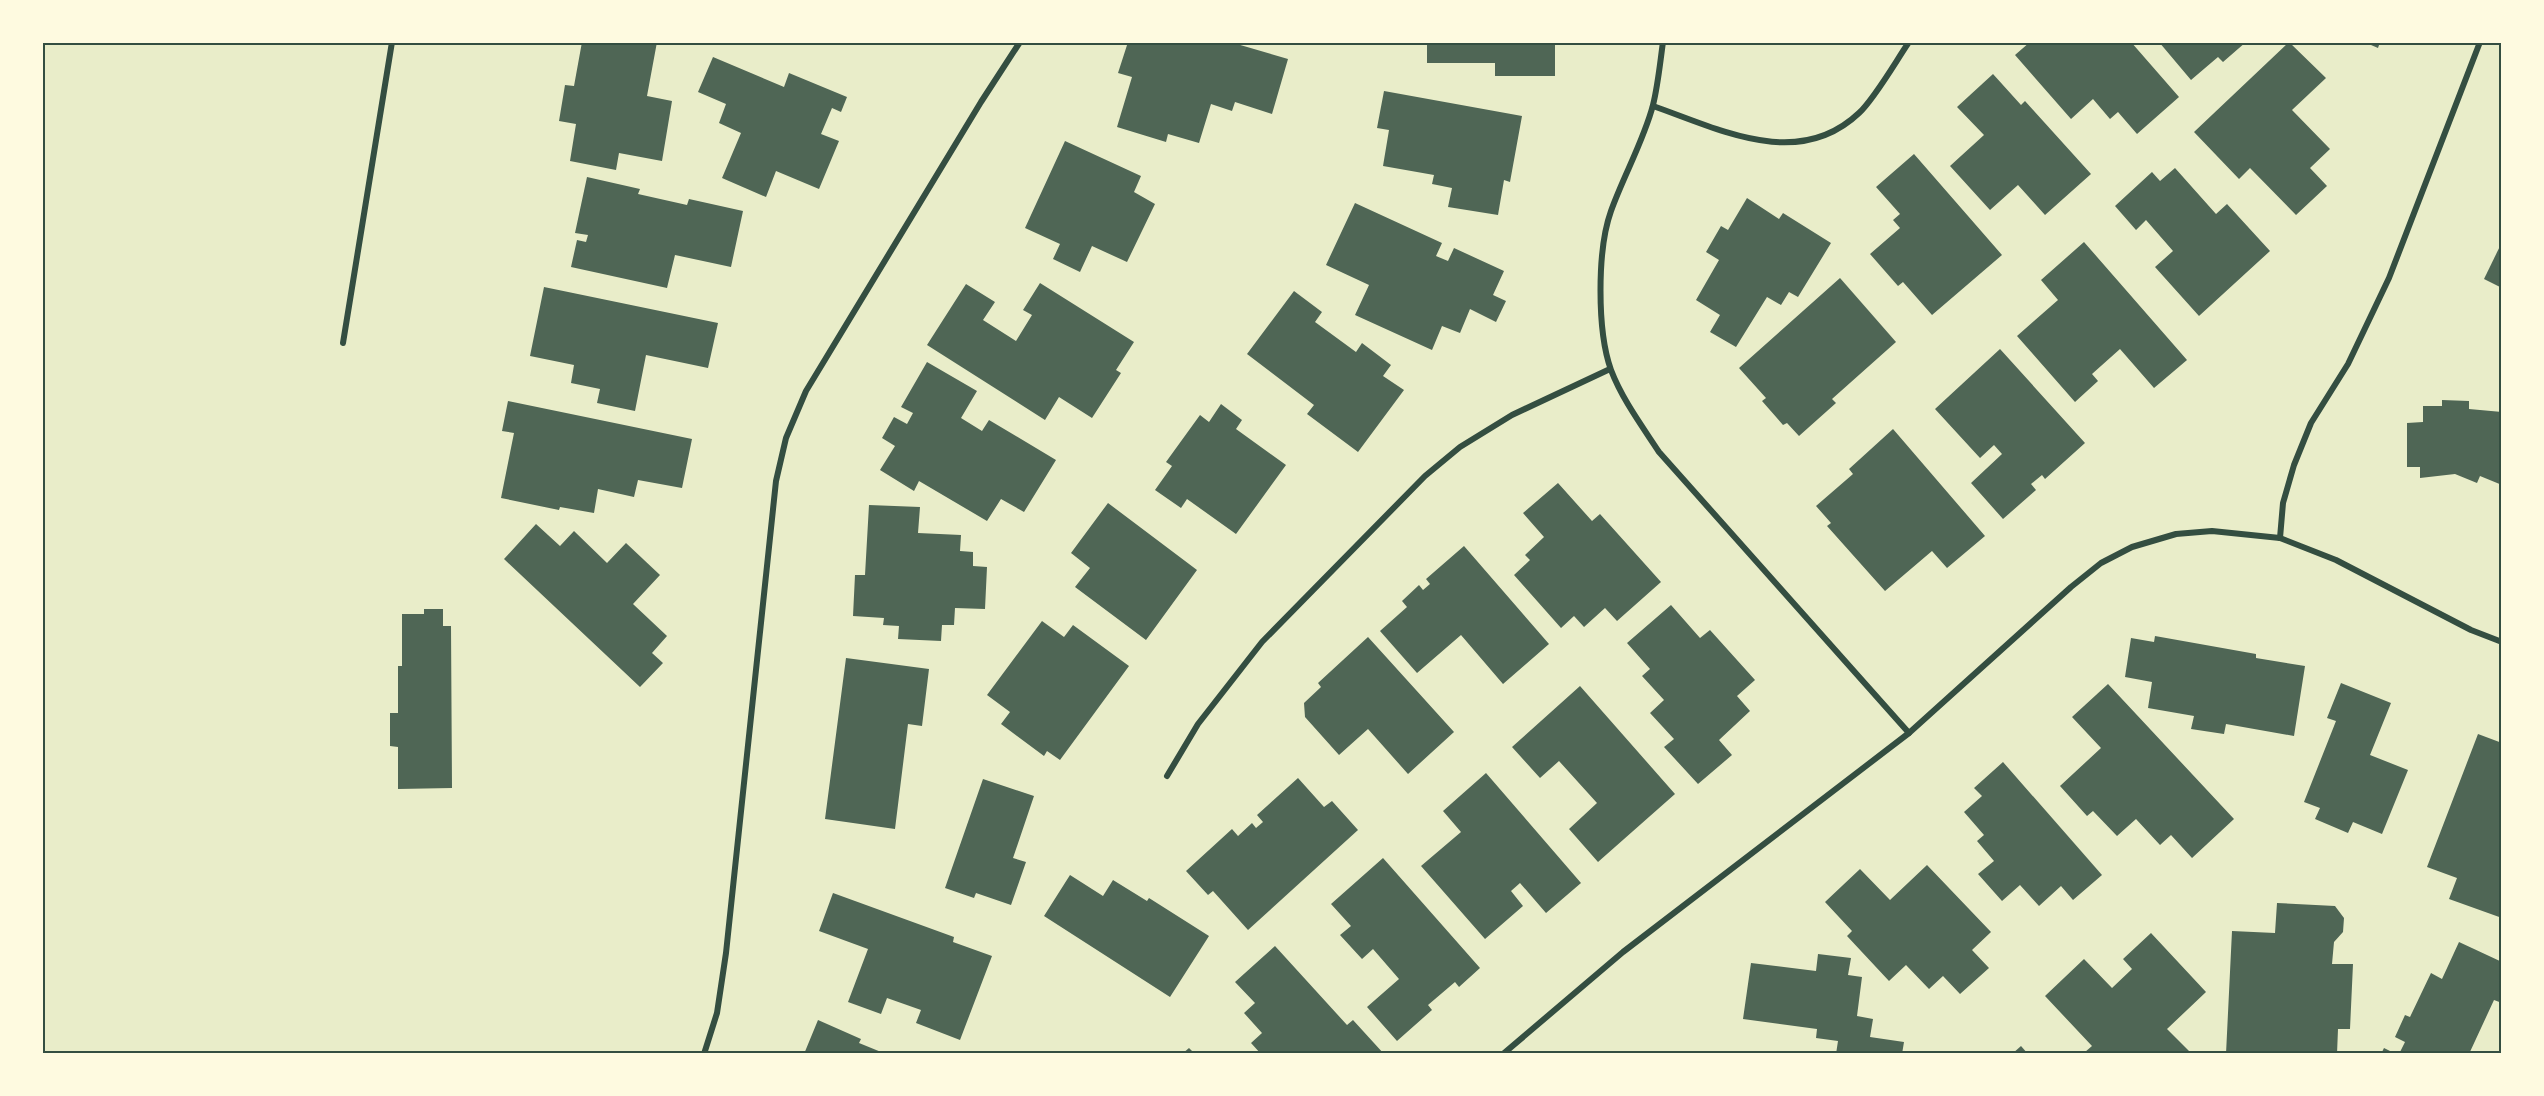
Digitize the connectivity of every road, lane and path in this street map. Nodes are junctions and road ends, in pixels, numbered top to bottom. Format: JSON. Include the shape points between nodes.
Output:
{"nodes":[{"id":1,"x":392,"y":42,"type":"edge"},
{"id":2,"x":1020,"y":42,"type":"edge"},
{"id":3,"x":1663,"y":42,"type":"edge"},
{"id":4,"x":1909,"y":42,"type":"edge"},
{"id":5,"x":2480,"y":42,"type":"edge"},
{"id":6,"x":1653,"y":106,"type":"junction"},
{"id":7,"x":343,"y":343,"type":"dead end"},
{"id":8,"x":1610,"y":369,"type":"junction"},
{"id":9,"x":2280,"y":538,"type":"junction"},
{"id":10,"x":2502,"y":642,"type":"edge"},
{"id":11,"x":1909,"y":733,"type":"junction"},
{"id":12,"x":1167,"y":776,"type":"dead end"},
{"id":13,"x":705,"y":1054,"type":"edge"},
{"id":14,"x":1503,"y":1054,"type":"edge"}],
"edges":[{"from":1,"to":7,"type":"street"},
{"from":2,"to":13,"type":"street","via":[[806,391],[786,438],[776,482],[726,953],[717,1013]]},
{"from":3,"to":6,"type":"street"},
{"from":4,"to":6,"type":"street","via":[[1860,112],[1841,127],[1812,140],[1781,144],[1747,140]]},
{"from":5,"to":9,"type":"street","via":[[2389,278],[2348,364],[2311,423],[2294,465],[2283,503]]},
{"from":6,"to":8,"type":"street","via":[[1610,214],[1603,248],[1600,284]]},
{"from":8,"to":11,"type":"street","via":[[1659,452]]},
{"from":8,"to":12,"type":"street","via":[[1512,415],[1460,447],[1425,476],[1262,642],[1198,724]]},
{"from":9,"to":10,"type":"street","via":[[2336,560]]},
{"from":9,"to":11,"type":"street","via":[[2212,531],[2176,534],[2132,547],[2101,563]]},
{"from":11,"to":14,"type":"street","via":[[1623,952]]}]}
